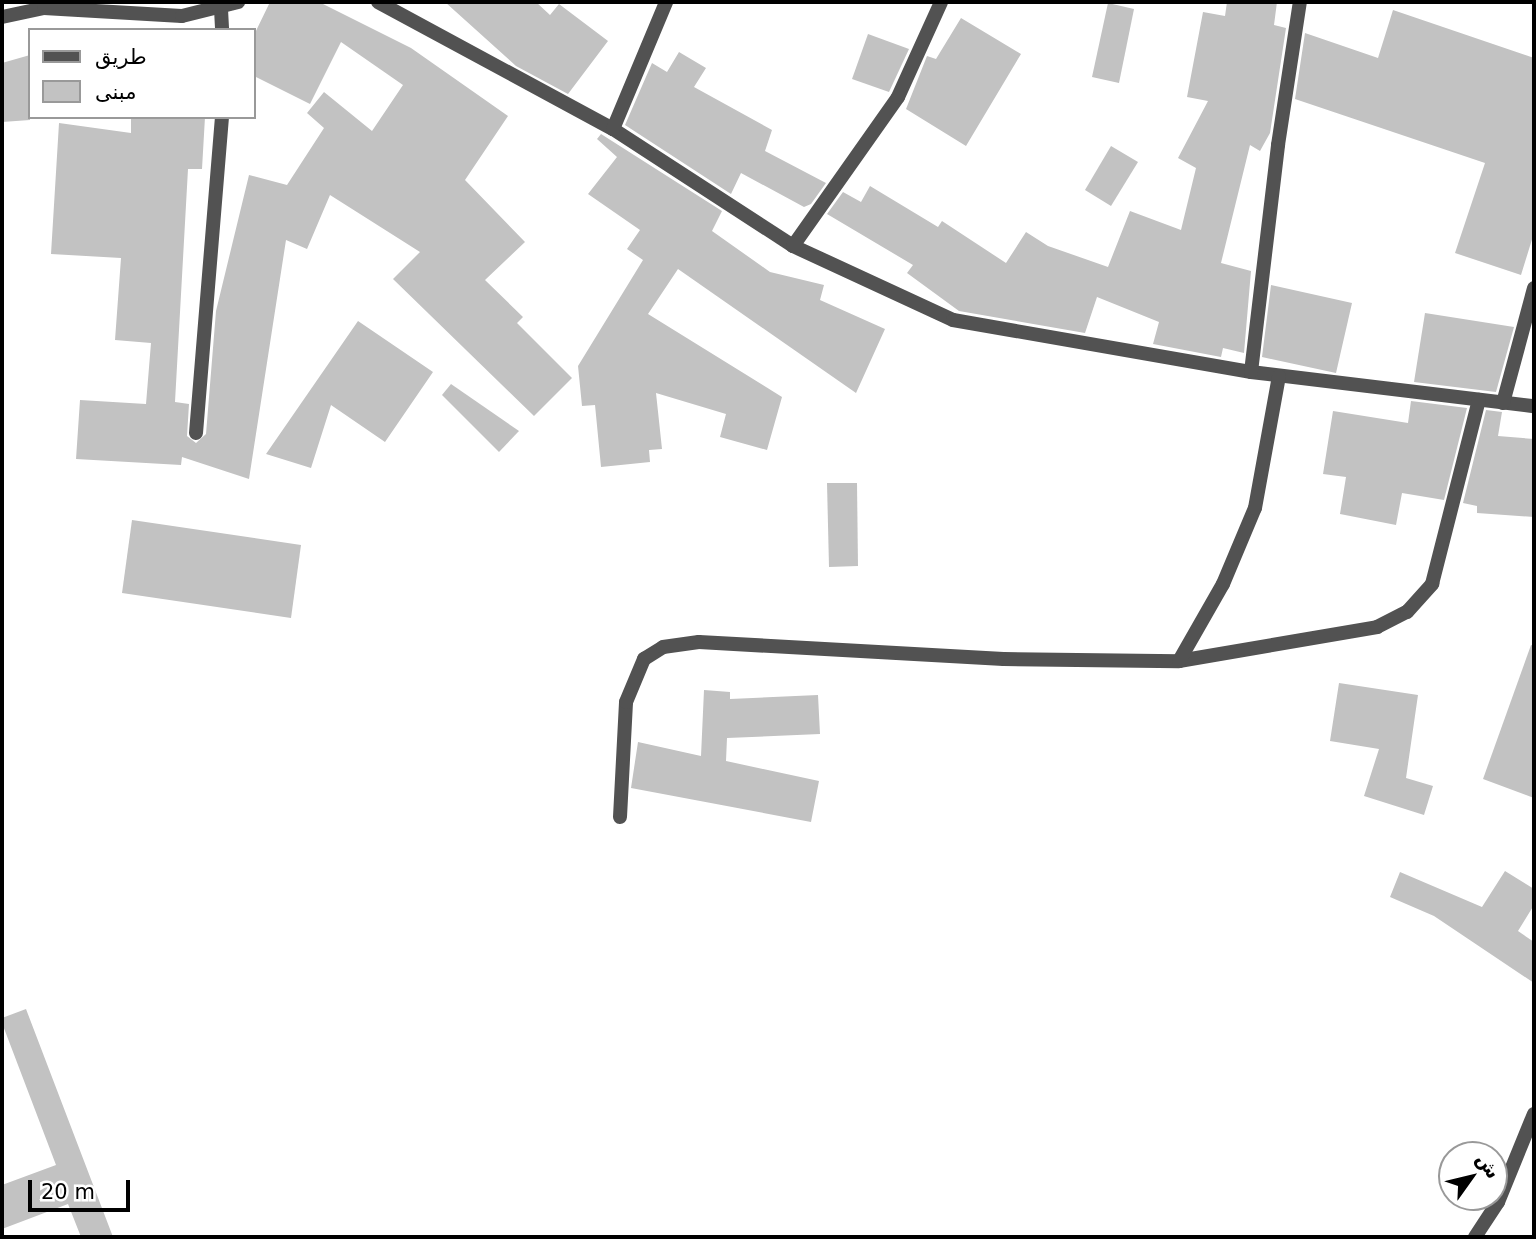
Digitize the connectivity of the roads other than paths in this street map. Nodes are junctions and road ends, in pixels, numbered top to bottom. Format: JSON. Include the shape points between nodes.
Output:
{"nodes":[{"id":1,"x":238,"y":2,"type":"edge"},
{"id":2,"x":378,"y":2,"type":"edge"},
{"id":3,"x":666,"y":2,"type":"edge"},
{"id":4,"x":941,"y":2,"type":"edge"},
{"id":5,"x":1300,"y":2,"type":"edge"},
{"id":6,"x":221,"y":9,"type":"junction"},
{"id":7,"x":2,"y":17,"type":"edge"},
{"id":8,"x":222,"y":28,"type":"edge"},
{"id":9,"x":222,"y":119,"type":"edge"},
{"id":10,"x":613,"y":129,"type":"junction"},
{"id":11,"x":793,"y":246,"type":"junction"},
{"id":12,"x":1534,"y":288,"type":"edge"},
{"id":13,"x":1251,"y":372,"type":"junction"},
{"id":14,"x":1279,"y":376,"type":"junction"},
{"id":15,"x":1479,"y":400,"type":"junction"},
{"id":16,"x":1503,"y":402,"type":"junction"},
{"id":17,"x":1534,"y":406,"type":"edge"},
{"id":18,"x":197,"y":433,"type":"dead end"},
{"id":19,"x":1179,"y":661,"type":"junction"},
{"id":20,"x":620,"y":817,"type":"dead end"},
{"id":21,"x":1534,"y":1114,"type":"edge"},
{"id":22,"x":1475,"y":1237,"type":"edge"}],
"edges":[{"from":1,"to":6,"type":"street"},
{"from":2,"to":10,"type":"street"},
{"from":3,"to":10,"type":"street"},
{"from":4,"to":11,"type":"street","via":[[898,97]]},
{"from":5,"to":13,"type":"street"},
{"from":6,"to":7,"type":"street","via":[[182,16],[44,8]]},
{"from":6,"to":8,"type":"street"},
{"from":9,"to":18,"type":"street"},
{"from":10,"to":11,"type":"street"},
{"from":11,"to":13,"type":"street","via":[[953,320]]},
{"from":12,"to":16,"type":"street"},
{"from":13,"to":14,"type":"street"},
{"from":14,"to":15,"type":"street"},
{"from":14,"to":19,"type":"street","via":[[1255,508],[1223,584]]},
{"from":15,"to":16,"type":"street"},
{"from":15,"to":19,"type":"street","via":[[1432,584],[1407,612],[1377,627]]},
{"from":16,"to":17,"type":"street"},
{"from":19,"to":20,"type":"street","via":[[1004,659],[699,642],[663,647],[644,659],[626,702]]},
{"from":21,"to":22,"type":"street","via":[[1499,1202]]}]}
